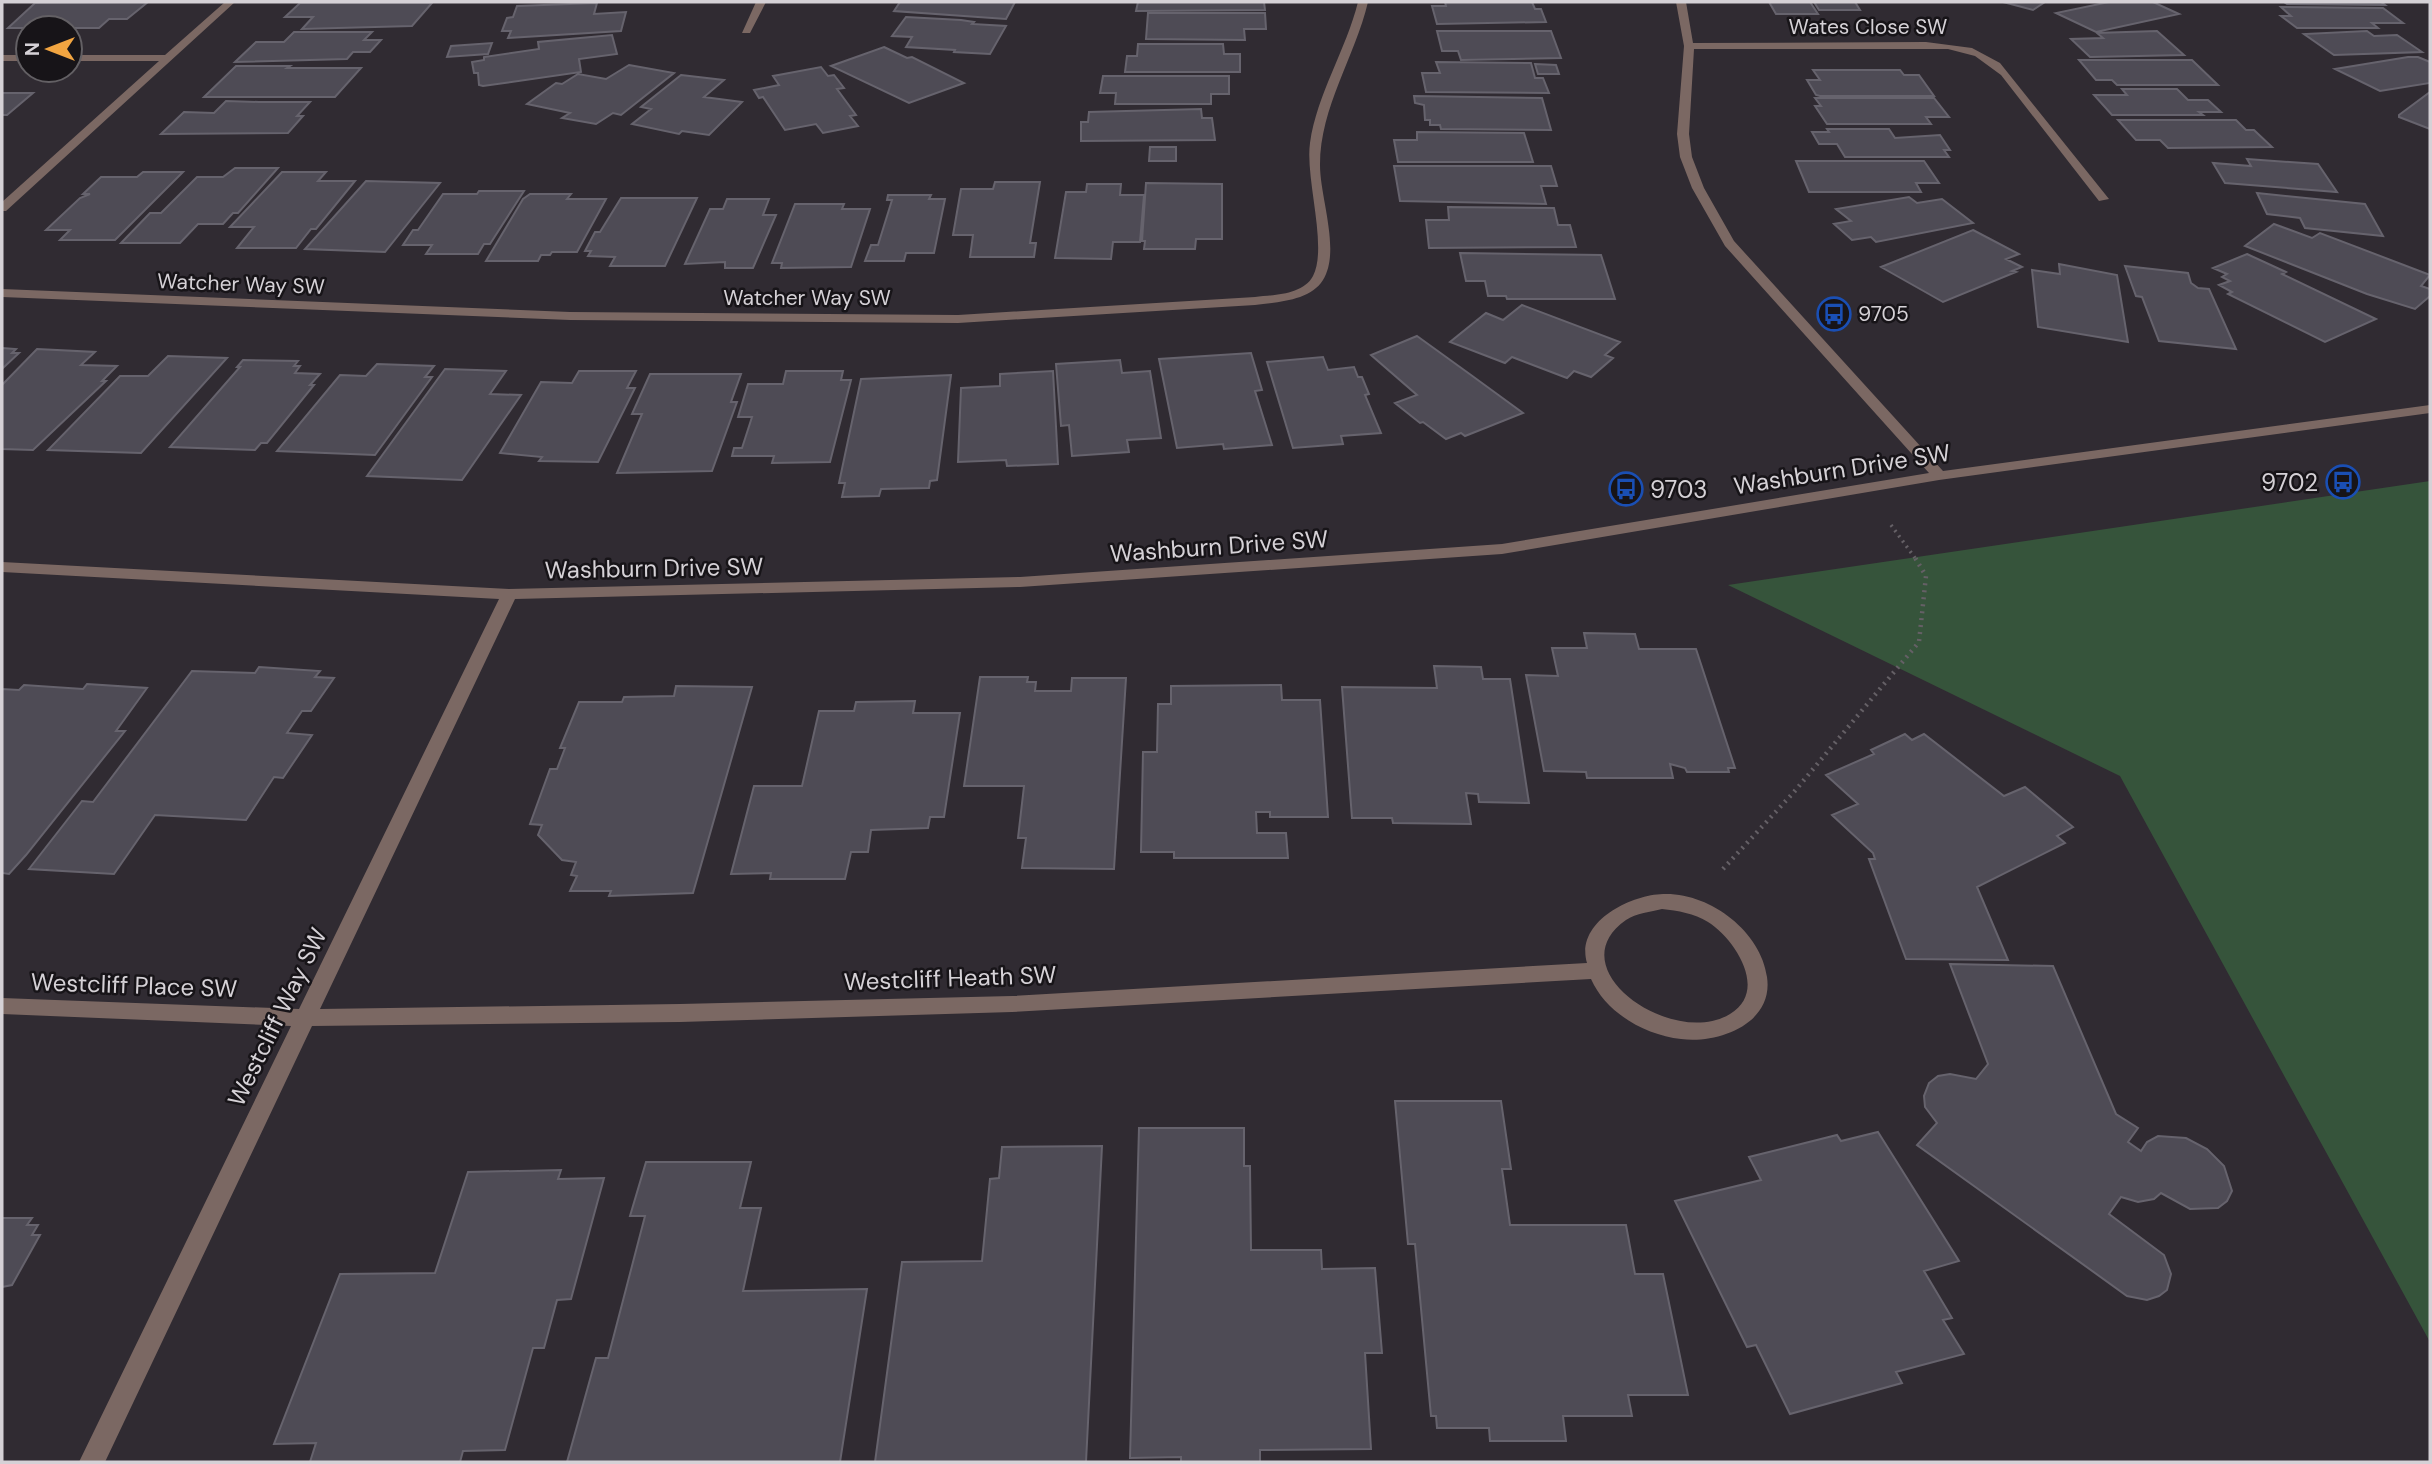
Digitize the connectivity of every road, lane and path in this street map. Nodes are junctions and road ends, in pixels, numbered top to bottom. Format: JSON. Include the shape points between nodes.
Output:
{"nodes":[{"id":1,"x":230,"y":2,"type":"edge"},
{"id":2,"x":761,"y":2,"type":"edge"},
{"id":3,"x":1363,"y":2,"type":"edge"},
{"id":4,"x":1681,"y":2,"type":"edge"},
{"id":5,"x":746,"y":31,"type":"dead end"},
{"id":6,"x":1689,"y":46,"type":"junction"},
{"id":7,"x":84,"y":58,"type":"edge"},
{"id":8,"x":167,"y":58,"type":"junction"},
{"id":9,"x":2103,"y":199,"type":"dead end"},
{"id":10,"x":2,"y":208,"type":"edge"},
{"id":11,"x":2,"y":293,"type":"edge"},
{"id":12,"x":2430,"y":409,"type":"edge"},
{"id":13,"x":1939,"y":476,"type":"junction"},
{"id":14,"x":1861,"y":489,"type":"junction"},
{"id":15,"x":2,"y":567,"type":"edge"},
{"id":16,"x":509,"y":594,"type":"junction"},
{"id":17,"x":1689,"y":906,"type":"junction"},
{"id":18,"x":1596,"y":971,"type":"junction"},
{"id":19,"x":2,"y":1006,"type":"edge"},
{"id":20,"x":306,"y":1018,"type":"junction"},
{"id":21,"x":92,"y":1462,"type":"edge"}],
"edges":[{"from":1,"to":8,"type":"street"},
{"from":2,"to":5,"type":"street"},
{"from":3,"to":11,"type":"street","name":"Watcher Way SW","via":[[1315,132],[1314,166],[1325,266],[1317,282],[1295,294],[1255,301],[944,318],[570,316]]},
{"from":4,"to":6,"type":"street"},
{"from":6,"to":9,"type":"street","name":"Wates Close SW","via":[[1926,45],[1977,52],[2005,73]]},
{"from":6,"to":13,"type":"street","via":[[1683,134],[1686,157],[1729,243]]},
{"from":7,"to":8,"type":"street"},
{"from":8,"to":10,"type":"street"},
{"from":12,"to":13,"type":"street","name":"Washburn Drive SW"},
{"from":13,"to":14,"type":"street","name":"Washburn Drive SW"},
{"from":14,"to":16,"type":"street","name":"Washburn Drive SW","via":[[1502,549],[1020,582]]},
{"from":14,"to":17,"type":"path","via":[[1910,548],[1926,576],[1919,642],[1794,792]]},
{"from":15,"to":16,"type":"street","name":"Washburn Drive SW"},
{"from":16,"to":20,"type":"street","name":"Westcliff Way SW"},
{"from":17,"to":18,"type":"street","via":[[1662,901],[1636,904],[1615,914],[1601,930],[1594,949]]},
{"from":17,"to":18,"type":"street","via":[[1715,916],[1751,953],[1757,995],[1745,1013],[1727,1026],[1677,1032],[1649,1024],[1607,992]]},
{"from":18,"to":20,"type":"street","name":"Westcliff Heath SW","via":[[1012,1004]]},
{"from":19,"to":20,"type":"street","name":"Westcliff Place SW"},
{"from":20,"to":21,"type":"street","name":"Westcliff Way SW"}]}
